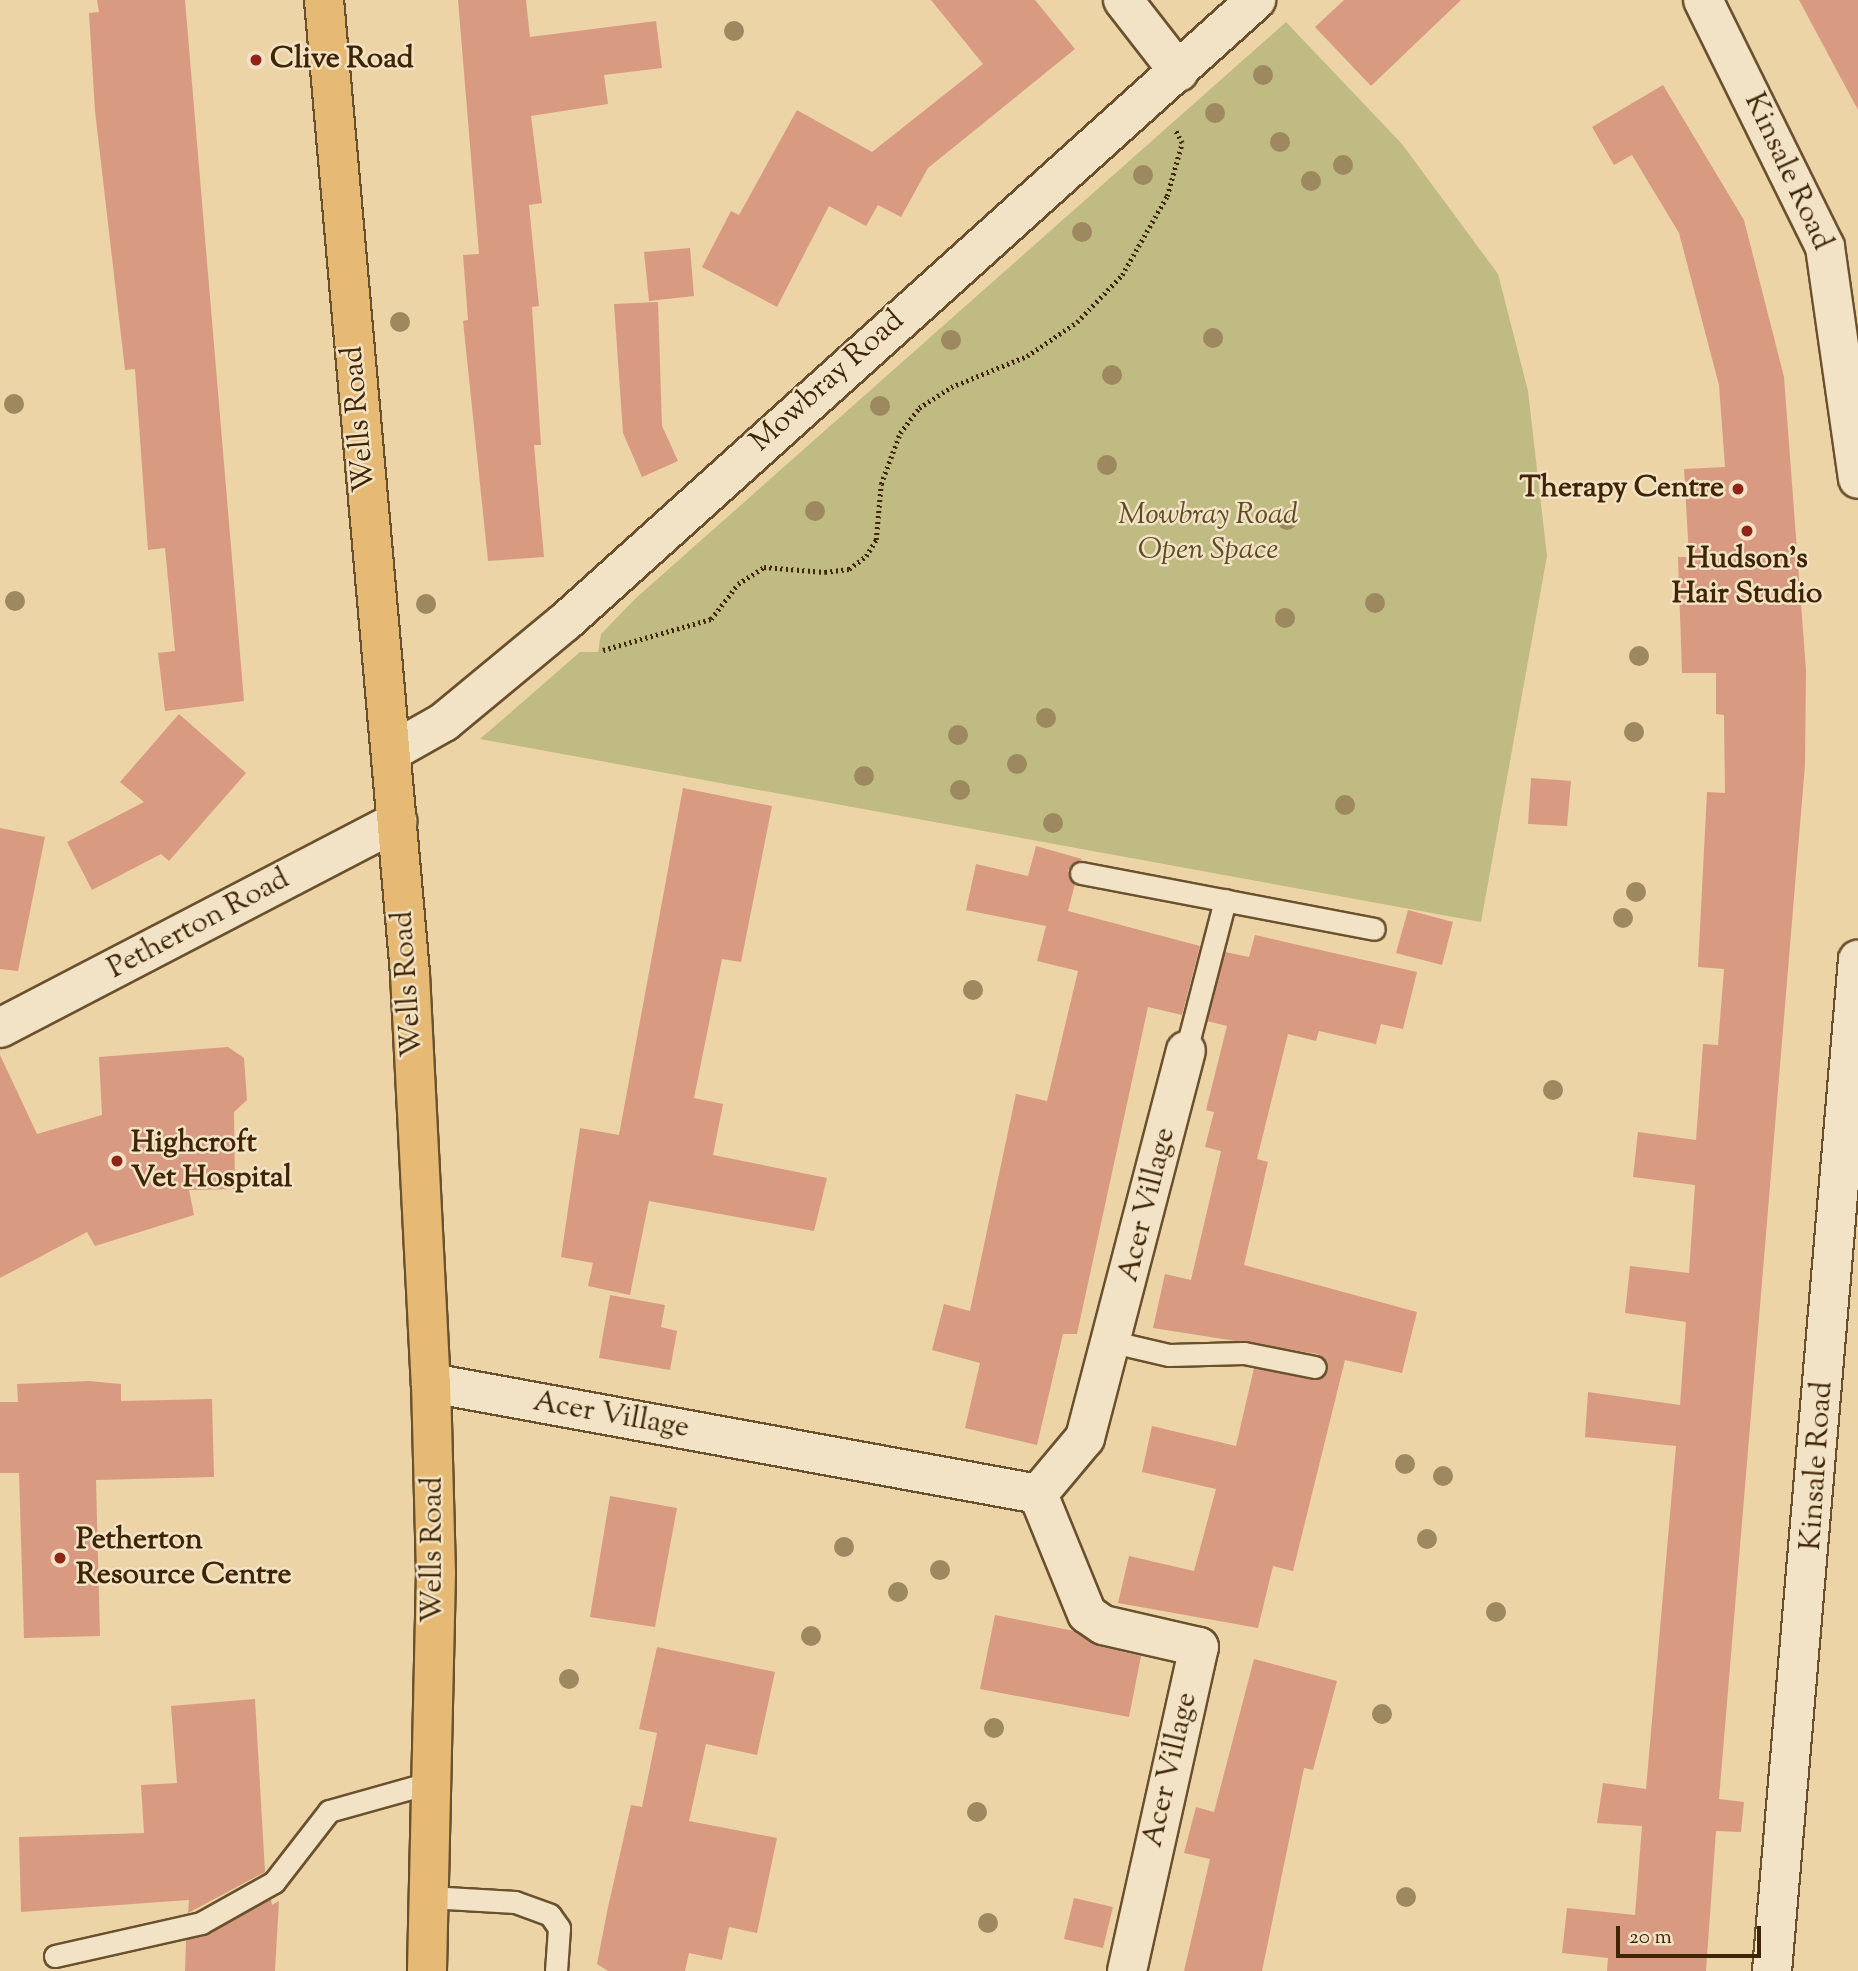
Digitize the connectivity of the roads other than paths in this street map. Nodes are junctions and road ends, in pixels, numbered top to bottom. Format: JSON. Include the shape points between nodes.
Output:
{"nodes":[{"id":1,"x":324,"y":0,"type":"edge"},
{"id":2,"x":1123,"y":0,"type":"edge"},
{"id":3,"x":1256,"y":0,"type":"edge"},
{"id":4,"x":1703,"y":0,"type":"edge"},
{"id":5,"x":1167,"y":82,"type":"junction"},
{"id":6,"x":1858,"y":479,"type":"edge"},
{"id":7,"x":391,"y":752,"type":"junction"},
{"id":8,"x":397,"y":821,"type":"junction"},
{"id":9,"x":1081,"y":873,"type":"dead end"},
{"id":10,"x":1225,"y":900,"type":"junction"},
{"id":11,"x":1374,"y":929,"type":"dead end"},
{"id":12,"x":1858,"y":960,"type":"edge"},
{"id":13,"x":0,"y":1028,"type":"edge"},
{"id":14,"x":1186,"y":1051,"type":"joint"},
{"id":15,"x":1113,"y":1342,"type":"junction"},
{"id":16,"x":1315,"y":1367,"type":"dead end"},
{"id":17,"x":432,"y":1384,"type":"junction"},
{"id":18,"x":1038,"y":1494,"type":"junction"},
{"id":19,"x":432,"y":1782,"type":"junction"},
{"id":20,"x":429,"y":1897,"type":"junction"},
{"id":21,"x":55,"y":1956,"type":"dead end"},
{"id":22,"x":426,"y":1971,"type":"edge"},
{"id":23,"x":556,"y":1971,"type":"edge"},
{"id":24,"x":1127,"y":1971,"type":"edge"},
{"id":25,"x":1772,"y":1971,"type":"edge"}],
"edges":[{"from":1,"to":7,"type":"highway","name":"Wells Road"},
{"from":2,"to":5,"type":"street"},
{"from":3,"to":5,"type":"street","name":"Mowbray Road"},
{"from":4,"to":6,"type":"street","name":"Kinsale Road","via":[[1825,247]]},
{"from":5,"to":7,"type":"street","name":"Mowbray Road","via":[[565,622],[444,722]]},
{"from":7,"to":8,"type":"highway","name":"Wells Road"},
{"from":8,"to":13,"type":"street","name":"Petherton Road"},
{"from":8,"to":17,"type":"highway","name":"Wells Road"},
{"from":9,"to":10,"type":"lane"},
{"from":10,"to":11,"type":"lane"},
{"from":10,"to":14,"type":"lane","name":"Acer Village"},
{"from":12,"to":25,"type":"street","name":"Kinsale Road"},
{"from":14,"to":15,"type":"street","name":"Acer Village"},
{"from":15,"to":16,"type":"lane","via":[[1169,1355],[1244,1353]]},
{"from":15,"to":18,"type":"street","name":"Acer Village","via":[[1085,1438]]},
{"from":17,"to":18,"type":"street","name":"Acer Village"},
{"from":17,"to":19,"type":"highway","name":"Wells Road"},
{"from":18,"to":24,"type":"street","name":"Acer Village","via":[[1087,1615],[1102,1625],[1199,1647]]},
{"from":19,"to":20,"type":"highway","name":"Wells Road"},
{"from":19,"to":21,"type":"lane","via":[[329,1811],[274,1882],[201,1923]]},
{"from":20,"to":22,"type":"highway","name":"Wells Road"},
{"from":20,"to":23,"type":"lane","via":[[515,1902],[550,1915],[559,1928]]}]}
